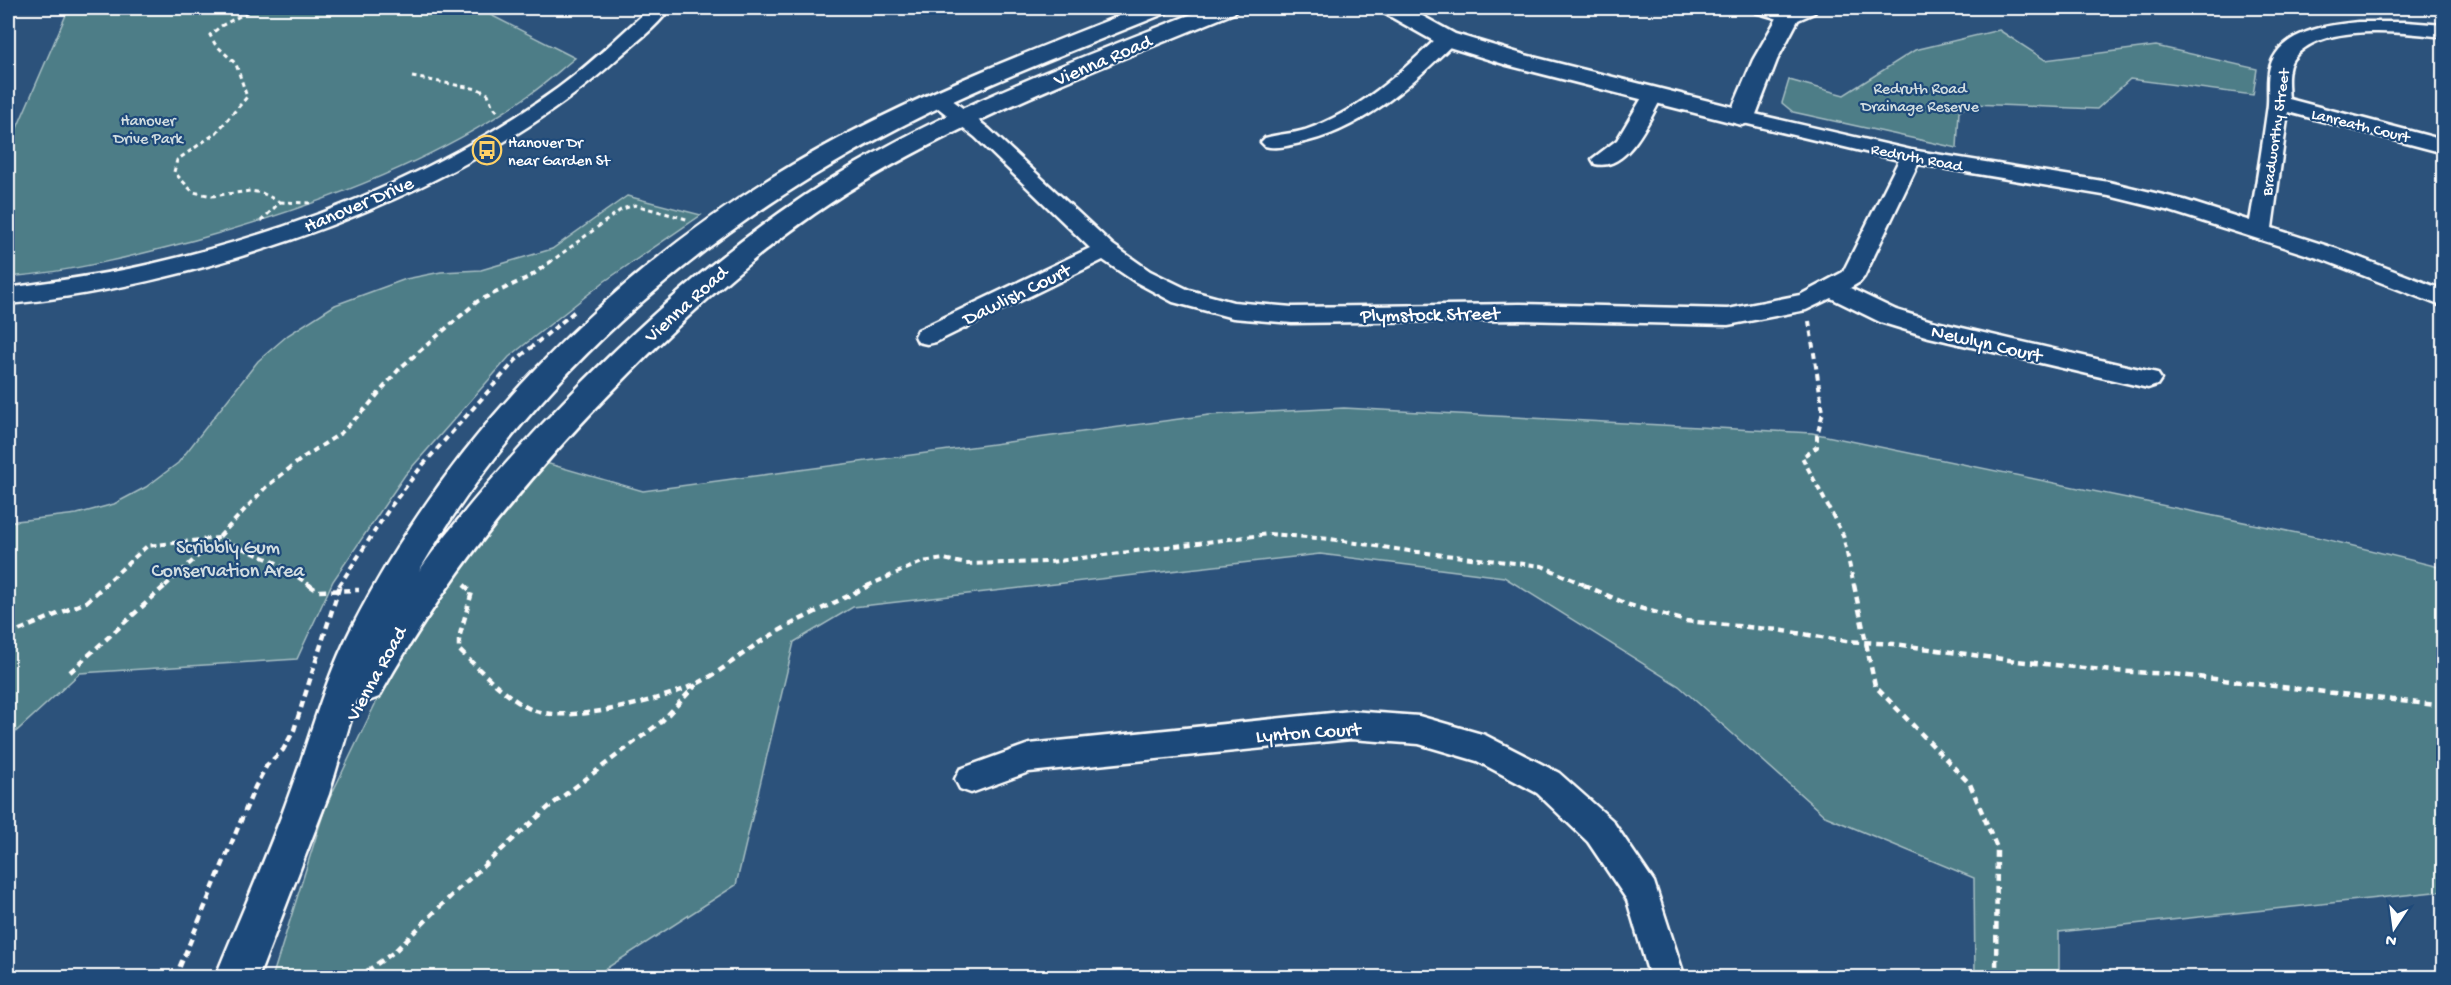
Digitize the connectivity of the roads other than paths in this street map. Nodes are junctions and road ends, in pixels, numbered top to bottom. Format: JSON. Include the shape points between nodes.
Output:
{"nodes":[{"id":1,"x":661,"y":8,"type":"edge"},
{"id":2,"x":1158,"y":8,"type":"edge"},
{"id":3,"x":1226,"y":8,"type":"edge"},
{"id":4,"x":1392,"y":8,"type":"edge"},
{"id":5,"x":1762,"y":8,"type":"edge"},
{"id":6,"x":1798,"y":12,"type":"edge"},
{"id":7,"x":2444,"y":31,"type":"edge"},
{"id":8,"x":1447,"y":39,"type":"junction"},
{"id":9,"x":1653,"y":94,"type":"junction"},
{"id":10,"x":939,"y":99,"type":"junction"},
{"id":11,"x":2279,"y":103,"type":"junction"},
{"id":12,"x":1742,"y":117,"type":"junction"},
{"id":13,"x":963,"y":119,"type":"junction"},
{"id":14,"x":1272,"y":142,"type":"dead end"},
{"id":15,"x":2444,"y":147,"type":"edge"},
{"id":16,"x":1911,"y":156,"type":"junction"},
{"id":17,"x":1603,"y":159,"type":"dead end"},
{"id":18,"x":2260,"y":230,"type":"junction"},
{"id":19,"x":1105,"y":250,"type":"junction"},
{"id":20,"x":1832,"y":289,"type":"junction"},
{"id":21,"x":8,"y":296,"type":"edge"},
{"id":22,"x":2444,"y":299,"type":"edge"},
{"id":23,"x":927,"y":336,"type":"dead end"},
{"id":24,"x":2148,"y":379,"type":"dead end"},
{"id":25,"x":971,"y":778,"type":"dead end"},
{"id":26,"x":311,"y":791,"type":"junction"},
{"id":27,"x":236,"y":978,"type":"edge"},
{"id":28,"x":1668,"y":978,"type":"edge"}],
"edges":[{"from":1,"to":21,"type":"street","name":"Hanover Drive","via":[[552,101],[467,153],[383,194],[231,250],[97,282]]},
{"from":2,"to":10,"type":"main road","name":"Vienna Road"},
{"from":3,"to":13,"type":"main road","name":"Vienna Road"},
{"from":4,"to":8,"type":"main road","name":"Redruth Road"},
{"from":5,"to":6,"type":"street"},
{"from":6,"to":12,"type":"main road","via":[[1766,60]]},
{"from":7,"to":11,"type":"street","name":"Bradworthy Street","via":[[2378,26],[2324,33],[2300,43],[2284,58],[2278,83]]},
{"from":8,"to":9,"type":"main road","name":"Redruth Road"},
{"from":8,"to":14,"type":"street","via":[[1382,98],[1350,117],[1312,134]]},
{"from":9,"to":12,"type":"main road","name":"Redruth Road"},
{"from":9,"to":17,"type":"street","via":[[1625,144]]},
{"from":10,"to":13,"type":"street","name":"Plymstock Street"},
{"from":10,"to":26,"type":"main road","name":"Vienna Road","via":[[870,132],[713,230],[612,313],[535,388],[443,504],[390,589],[341,691]]},
{"from":11,"to":15,"type":"street","name":"Lanreath Court"},
{"from":11,"to":18,"type":"street","name":"Bradworthy Street"},
{"from":12,"to":16,"type":"street","name":"Redruth Road"},
{"from":13,"to":19,"type":"street","name":"Plymstock Street"},
{"from":13,"to":26,"type":"main road","name":"Vienna Road","via":[[863,171],[804,208],[711,278],[635,348],[506,482],[426,588],[377,664]]},
{"from":16,"to":18,"type":"street","name":"Redruth Road","via":[[2109,189]]},
{"from":16,"to":20,"type":"street","name":"Plymstock Street","via":[[1852,277]]},
{"from":18,"to":22,"type":"street","name":"Redruth Road"},
{"from":19,"to":20,"type":"street","name":"Plymstock Street","via":[[1142,276],[1181,296],[1233,310],[1292,315],[1520,312],[1728,317],[1806,302]]},
{"from":19,"to":23,"type":"street","name":"Dawlish Court"},
{"from":20,"to":24,"type":"street","name":"Newlyn Court","via":[[1888,316],[1929,329]]},
{"from":25,"to":28,"type":"street","name":"Lynton Court","via":[[1029,758],[1351,725],[1419,730],[1485,749],[1548,783],[1600,831],[1642,893]]},
{"from":26,"to":27,"type":"main road","name":"Vienna Road"}]}
